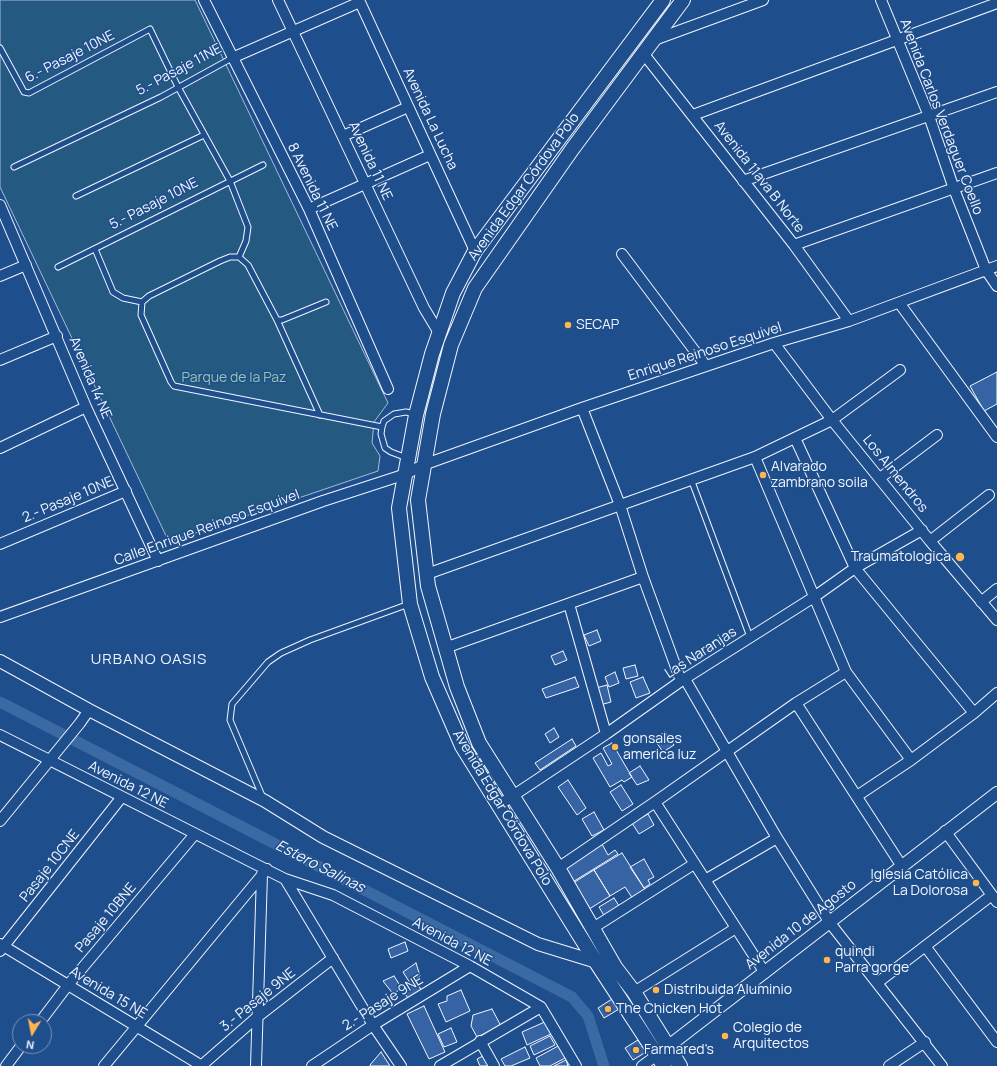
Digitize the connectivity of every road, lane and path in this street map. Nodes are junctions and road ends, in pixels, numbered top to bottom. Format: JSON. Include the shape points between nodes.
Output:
{"nodes":[{"id":1,"x":204,"y":0,"type":"edge"},
{"id":2,"x":278,"y":0,"type":"edge"},
{"id":3,"x":663,"y":0,"type":"edge"},
{"id":4,"x":683,"y":0,"type":"edge"},
{"id":5,"x":762,"y":0,"type":"edge"},
{"id":6,"x":881,"y":0,"type":"edge"},
{"id":7,"x":359,"y":1,"type":"edge"},
{"id":8,"x":997,"y":3,"type":"edge"},
{"id":9,"x":293,"y":31,"type":"junction"},
{"id":10,"x":896,"y":40,"type":"junction"},
{"id":11,"x":647,"y":47,"type":"junction"},
{"id":12,"x":0,"y":48,"type":"edge"},
{"id":13,"x":232,"y":58,"type":"junction"},
{"id":14,"x":178,"y":87,"type":"junction"},
{"id":15,"x":997,"y":92,"type":"edge"},
{"id":16,"x":408,"y":107,"type":"junction"},
{"id":17,"x":693,"y":115,"type":"junction"},
{"id":18,"x":929,"y":116,"type":"junction"},
{"id":19,"x":204,"y":135,"type":"junction"},
{"id":20,"x":342,"y":136,"type":"junction"},
{"id":21,"x":430,"y":155,"type":"junction"},
{"id":22,"x":263,"y":165,"type":"dead end"},
{"id":23,"x":14,"y":167,"type":"dead end"},
{"id":24,"x":997,"y":173,"type":"edge"},
{"id":25,"x":230,"y":181,"type":"junction"},
{"id":26,"x":743,"y":181,"type":"junction"},
{"id":27,"x":366,"y":184,"type":"junction"},
{"id":28,"x":954,"y":189,"type":"junction"},
{"id":29,"x":76,"y":196,"type":"dead end"},
{"id":30,"x":0,"y":205,"type":"edge"},
{"id":31,"x":309,"y":209,"type":"junction"},
{"id":32,"x":794,"y":245,"type":"junction"},
{"id":33,"x":95,"y":249,"type":"junction"},
{"id":34,"x":474,"y":250,"type":"junction"},
{"id":35,"x":622,"y":254,"type":"dead end"},
{"id":36,"x":239,"y":257,"type":"junction"},
{"id":37,"x":26,"y":265,"type":"junction"},
{"id":38,"x":997,"y":266,"type":"edge"},
{"id":39,"x":58,"y":267,"type":"dead end"},
{"id":40,"x":986,"y":270,"type":"junction"},
{"id":41,"x":0,"y":276,"type":"edge"},
{"id":42,"x":997,"y":286,"type":"edge"},
{"id":43,"x":142,"y":302,"type":"junction"},
{"id":44,"x":326,"y":302,"type":"dead end"},
{"id":45,"x":900,"y":304,"type":"junction"},
{"id":46,"x":277,"y":320,"type":"junction"},
{"id":47,"x":849,"y":321,"type":"junction"},
{"id":48,"x":439,"y":333,"type":"junction"},
{"id":49,"x":57,"y":336,"type":"junction"},
{"id":50,"x":774,"y":343,"type":"junction"},
{"id":51,"x":0,"y":360,"type":"edge"},
{"id":52,"x":706,"y":366,"type":"junction"},
{"id":53,"x":900,"y":370,"type":"dead end"},
{"id":54,"x":388,"y":389,"type":"dead end"},
{"id":55,"x":86,"y":407,"type":"junction"},
{"id":56,"x":582,"y":408,"type":"junction"},
{"id":57,"x":320,"y":415,"type":"junction"},
{"id":58,"x":416,"y":415,"type":"junction"},
{"id":59,"x":832,"y":420,"type":"junction"},
{"id":60,"x":382,"y":427,"type":"junction"},
{"id":61,"x":937,"y":435,"type":"dead end"},
{"id":62,"x":997,"y":437,"type":"edge"},
{"id":63,"x":794,"y":438,"type":"junction"},
{"id":64,"x":0,"y":448,"type":"edge"},
{"id":65,"x":754,"y":457,"type":"junction"},
{"id":66,"x":408,"y":459,"type":"junction"},
{"id":67,"x":423,"y":465,"type":"junction"},
{"id":68,"x":406,"y":474,"type":"junction"},
{"id":69,"x":880,"y":478,"type":"junction"},
{"id":70,"x":690,"y":479,"type":"junction"},
{"id":71,"x":126,"y":491,"type":"junction"},
{"id":72,"x":989,"y":495,"type":"dead end"},
{"id":73,"x":620,"y":505,"type":"junction"},
{"id":74,"x":922,"y":530,"type":"junction"},
{"id":75,"x":930,"y":541,"type":"junction"},
{"id":76,"x":0,"y":544,"type":"edge"},
{"id":77,"x":158,"y":561,"type":"junction"},
{"id":78,"x":855,"y":568,"type":"junction"},
{"id":79,"x":426,"y":574,"type":"junction"},
{"id":80,"x":643,"y":576,"type":"junction"},
{"id":81,"x":997,"y":589,"type":"edge"},
{"id":82,"x":814,"y":597,"type":"junction"},
{"id":83,"x":981,"y":602,"type":"junction"},
{"id":84,"x":410,"y":604,"type":"junction"},
{"id":85,"x":569,"y":604,"type":"junction"},
{"id":86,"x":0,"y":617,"type":"edge"},
{"id":87,"x":997,"y":620,"type":"edge"},
{"id":88,"x":750,"y":638,"type":"junction"},
{"id":89,"x":445,"y":648,"type":"junction"},
{"id":90,"x":0,"y":661,"type":"edge"},
{"id":91,"x":846,"y":672,"type":"junction"},
{"id":92,"x":683,"y":680,"type":"junction"},
{"id":93,"x":997,"y":693,"type":"edge"},
{"id":94,"x":796,"y":703,"type":"junction"},
{"id":95,"x":89,"y":710,"type":"junction"},
{"id":96,"x":974,"y":713,"type":"junction"},
{"id":97,"x":606,"y":734,"type":"junction"},
{"id":98,"x":0,"y":735,"type":"edge"},
{"id":99,"x":728,"y":751,"type":"junction"},
{"id":100,"x":48,"y":760,"type":"junction"},
{"id":101,"x":911,"y":760,"type":"junction"},
{"id":102,"x":997,"y":793,"type":"edge"},
{"id":103,"x":857,"y":796,"type":"junction"},
{"id":104,"x":512,"y":797,"type":"junction"},
{"id":105,"x":121,"y":798,"type":"junction"},
{"id":106,"x":265,"y":801,"type":"junction"},
{"id":107,"x":655,"y":802,"type":"junction"},
{"id":108,"x":499,"y":805,"type":"junction"},
{"id":109,"x":0,"y":821,"type":"edge"},
{"id":110,"x":945,"y":831,"type":"junction"},
{"id":111,"x":195,"y":834,"type":"junction"},
{"id":112,"x":776,"y":838,"type":"junction"},
{"id":113,"x":694,"y":864,"type":"junction"},
{"id":114,"x":902,"y":865,"type":"junction"},
{"id":115,"x":558,"y":868,"type":"junction"},
{"id":116,"x":265,"y":872,"type":"junction"},
{"id":117,"x":286,"y":879,"type":"junction"},
{"id":118,"x":705,"y":880,"type":"junction"},
{"id":119,"x":995,"y":899,"type":"edge"},
{"id":120,"x":830,"y":923,"type":"junction"},
{"id":121,"x":593,"y":928,"type":"junction"},
{"id":122,"x":736,"y":928,"type":"junction"},
{"id":123,"x":925,"y":946,"type":"junction"},
{"id":124,"x":1,"y":947,"type":"edge"},
{"id":125,"x":333,"y":958,"type":"junction"},
{"id":126,"x":596,"y":962,"type":"junction"},
{"id":127,"x":470,"y":966,"type":"junction"},
{"id":128,"x":615,"y":967,"type":"junction"},
{"id":129,"x":765,"y":973,"type":"junction"},
{"id":130,"x":877,"y":983,"type":"junction"},
{"id":131,"x":68,"y":985,"type":"junction"},
{"id":132,"x":634,"y":992,"type":"junction"},
{"id":133,"x":541,"y":1007,"type":"junction"},
{"id":134,"x":46,"y":1014,"type":"edge"},
{"id":135,"x":256,"y":1018,"type":"junction"},
{"id":136,"x":373,"y":1025,"type":"junction"},
{"id":137,"x":136,"y":1026,"type":"junction"},
{"id":138,"x":480,"y":1042,"type":"junction"},
{"id":139,"x":924,"y":1042,"type":"junction"},
{"id":140,"x":997,"y":1042,"type":"edge"},
{"id":141,"x":15,"y":1054,"type":"edge"},
{"id":142,"x":663,"y":1056,"type":"edge"},
{"id":143,"x":6,"y":1066,"type":"edge"},
{"id":144,"x":104,"y":1066,"type":"edge"},
{"id":145,"x":201,"y":1066,"type":"edge"},
{"id":146,"x":256,"y":1066,"type":"edge"},
{"id":147,"x":312,"y":1066,"type":"edge"},
{"id":148,"x":400,"y":1066,"type":"edge"},
{"id":149,"x":440,"y":1066,"type":"edge"},
{"id":150,"x":494,"y":1066,"type":"edge"},
{"id":151,"x":576,"y":1066,"type":"edge"},
{"id":152,"x":642,"y":1066,"type":"edge"},
{"id":153,"x":680,"y":1066,"type":"edge"},
{"id":154,"x":889,"y":1066,"type":"edge"},
{"id":155,"x":942,"y":1066,"type":"edge"}],
"edges":[{"from":1,"to":13,"type":"street","name":"8 Avenida 11 NE"},
{"from":2,"to":9,"type":"street","name":"Avenida 11 NE"},
{"from":3,"to":34,"type":"main road","name":"Avenida Edgar Córdova Polo"},
{"from":4,"to":11,"type":"main road","name":"Avenida Edgar Córdova Polo"},
{"from":5,"to":11,"type":"street"},
{"from":6,"to":10,"type":"street","name":"Avenida Carlos Verdaguer Coello"},
{"from":7,"to":9,"type":"street","name":"5.- Pasaje 11NE"},
{"from":7,"to":16,"type":"street","name":"Avenida La Lucha"},
{"from":8,"to":10,"type":"street"},
{"from":9,"to":13,"type":"street","name":"5.- Pasaje 11NE"},
{"from":9,"to":20,"type":"street","name":"Avenida 11 NE"},
{"from":10,"to":17,"type":"street"},
{"from":10,"to":18,"type":"street","name":"Avenida Carlos Verdaguer Coello"},
{"from":11,"to":17,"type":"street","name":"Avenida 11ava B Norte"},
{"from":11,"to":67,"type":"main road","name":"Avenida Edgar Córdova Polo","via":[[474,288],[451,345]]},
{"from":12,"to":14,"type":"lane","name":"6.- Pasaje 10NE","via":[[24,92],[29,93],[150,29]]},
{"from":13,"to":14,"type":"lane","name":"5.- Pasaje 11NE"},
{"from":13,"to":31,"type":"street","name":"8 Avenida 11 NE"},
{"from":14,"to":19,"type":"lane"},
{"from":14,"to":23,"type":"lane","name":"5.- Pasaje 11NE"},
{"from":15,"to":18,"type":"street"},
{"from":16,"to":20,"type":"street"},
{"from":16,"to":21,"type":"street","name":"Avenida La Lucha"},
{"from":17,"to":26,"type":"street","name":"Avenida 11ava B Norte"},
{"from":18,"to":26,"type":"street"},
{"from":18,"to":28,"type":"street","name":"Avenida Carlos Verdaguer Coello"},
{"from":19,"to":25,"type":"lane"},
{"from":19,"to":29,"type":"lane"},
{"from":20,"to":27,"type":"street","name":"Avenida 11 NE"},
{"from":21,"to":27,"type":"street"},
{"from":21,"to":34,"type":"street","name":"Avenida La Lucha"},
{"from":22,"to":25,"type":"lane","name":"5.- Pasaje 10NE"},
{"from":24,"to":28,"type":"street"},
{"from":25,"to":33,"type":"lane","name":"5.- Pasaje 10NE"},
{"from":25,"to":36,"type":"lane","via":[[248,228]]},
{"from":26,"to":32,"type":"street","name":"Avenida 11ava B Norte"},
{"from":27,"to":31,"type":"street"},
{"from":27,"to":48,"type":"street","name":"Avenida 11 NE","via":[[424,308]]},
{"from":28,"to":32,"type":"street"},
{"from":28,"to":40,"type":"street","name":"Avenida Carlos Verdaguer Coello"},
{"from":30,"to":37,"type":"street","name":"Avenida 14 NE"},
{"from":31,"to":54,"type":"street","name":"8 Avenida 11 NE"},
{"from":32,"to":47,"type":"street","name":"Avenida 11ava B Norte"},
{"from":33,"to":39,"type":"lane","name":"5.- Pasaje 10NE"},
{"from":33,"to":43,"type":"lane","via":[[113,292],[123,298]]},
{"from":34,"to":48,"type":"main road","name":"Avenida Edgar Córdova Polo","via":[[453,293]]},
{"from":35,"to":52,"type":"street"},
{"from":36,"to":43,"type":"lane","via":[[220,260]]},
{"from":36,"to":46,"type":"lane","via":[[248,265]]},
{"from":37,"to":41,"type":"street"},
{"from":37,"to":49,"type":"street","name":"Avenida 14 NE"},
{"from":38,"to":40,"type":"street","name":"Enrique Reinoso Esquivel"},
{"from":40,"to":42,"type":"street","name":"Avenida Carlos Verdaguer Coello"},
{"from":40,"to":45,"type":"street","name":"Enrique Reinoso Esquivel"},
{"from":43,"to":57,"type":"lane","via":[[141,315],[174,386]]},
{"from":44,"to":46,"type":"lane"},
{"from":45,"to":47,"type":"street","name":"Enrique Reinoso Esquivel"},
{"from":45,"to":62,"type":"street"},
{"from":46,"to":57,"type":"lane"},
{"from":47,"to":50,"type":"street","name":"Enrique Reinoso Esquivel"},
{"from":48,"to":58,"type":"main road","name":"Avenida Edgar Córdova Polo"},
{"from":49,"to":51,"type":"street"},
{"from":49,"to":55,"type":"street","name":"Avenida 14 NE"},
{"from":50,"to":52,"type":"street","name":"Enrique Reinoso Esquivel"},
{"from":50,"to":59,"type":"street","name":"Los Almendros"},
{"from":52,"to":56,"type":"street","name":"Enrique Reinoso Esquivel"},
{"from":53,"to":59,"type":"street"},
{"from":55,"to":64,"type":"street"},
{"from":55,"to":71,"type":"street","name":"Avenida 14 NE"},
{"from":56,"to":67,"type":"street","name":"Enrique Reinoso Esquivel"},
{"from":56,"to":73,"type":"street"},
{"from":57,"to":60,"type":"lane"},
{"from":58,"to":60,"type":"lane","via":[[406,412],[394,414],[384,421]]},
{"from":58,"to":66,"type":"main road","name":"Avenida Edgar Córdova Polo"},
{"from":59,"to":63,"type":"street"},
{"from":59,"to":69,"type":"street","name":"Los Almendros"},
{"from":60,"to":66,"type":"lane","via":[[380,434],[385,448]]},
{"from":61,"to":69,"type":"street"},
{"from":63,"to":65,"type":"street"},
{"from":63,"to":78,"type":"street"},
{"from":65,"to":70,"type":"street"},
{"from":65,"to":82,"type":"street"},
{"from":66,"to":68,"type":"main road","name":"Avenida Edgar Córdova Polo"},
{"from":67,"to":68,"type":"street","name":"Calle Enrique Reinoso Esquivel"},
{"from":67,"to":79,"type":"main road","name":"Avenida Edgar Córdova Polo","via":[[418,500]]},
{"from":68,"to":77,"type":"street","name":"Calle Enrique Reinoso Esquivel"},
{"from":68,"to":84,"type":"main road","name":"Avenida Edgar Córdova Polo","via":[[399,508]]},
{"from":69,"to":74,"type":"street","name":"Los Almendros"},
{"from":70,"to":73,"type":"street"},
{"from":70,"to":88,"type":"lane"},
{"from":71,"to":76,"type":"street","name":"2.- Pasaje 10NE"},
{"from":71,"to":77,"type":"street","name":"Avenida 14 NE"},
{"from":72,"to":75,"type":"street"},
{"from":73,"to":79,"type":"street"},
{"from":73,"to":80,"type":"street"},
{"from":74,"to":75,"type":"street","name":"Los Almendros"},
{"from":74,"to":78,"type":"street","name":"Las Naranjas"},
{"from":75,"to":83,"type":"street","name":"Los Almendros"},
{"from":77,"to":86,"type":"street","name":"Calle Enrique Reinoso Esquivel"},
{"from":78,"to":82,"type":"street","name":"Las Naranjas"},
{"from":78,"to":96,"type":"street"},
{"from":79,"to":89,"type":"main road","name":"Avenida Edgar Córdova Polo"},
{"from":80,"to":85,"type":"street"},
{"from":80,"to":92,"type":"street"},
{"from":81,"to":83,"type":"street"},
{"from":82,"to":88,"type":"street","name":"Las Naranjas"},
{"from":82,"to":91,"type":"street"},
{"from":83,"to":87,"type":"street","name":"Los Almendros"},
{"from":84,"to":106,"type":"lane","via":[[281,653],[268,662],[232,704],[230,720]]},
{"from":84,"to":108,"type":"main road","name":"Avenida Edgar Córdova Polo","via":[[432,676],[462,746]]},
{"from":85,"to":89,"type":"street"},
{"from":85,"to":97,"type":"street"},
{"from":88,"to":92,"type":"street","name":"Las Naranjas"},
{"from":89,"to":104,"type":"main road","name":"Avenida Edgar Córdova Polo","via":[[478,743]]},
{"from":90,"to":95,"type":"street"},
{"from":91,"to":94,"type":"street"},
{"from":91,"to":101,"type":"street"},
{"from":92,"to":97,"type":"street","name":"Las Naranjas"},
{"from":92,"to":99,"type":"street"},
{"from":93,"to":96,"type":"street"},
{"from":94,"to":99,"type":"street"},
{"from":94,"to":103,"type":"street"},
{"from":95,"to":100,"type":"street"},
{"from":95,"to":106,"type":"street"},
{"from":96,"to":101,"type":"street"},
{"from":97,"to":104,"type":"street","name":"Las Naranjas"},
{"from":98,"to":100,"type":"street","name":"Avenida 12 NE"},
{"from":99,"to":107,"type":"street"},
{"from":99,"to":112,"type":"street"},
{"from":100,"to":105,"type":"street","name":"Avenida 12 NE"},
{"from":100,"to":109,"type":"street"},
{"from":101,"to":103,"type":"street"},
{"from":102,"to":110,"type":"street","name":"Avenida 10 de Agosto"},
{"from":103,"to":114,"type":"street"},
{"from":104,"to":108,"type":"street","name":"Las Naranjas"},
{"from":104,"to":115,"type":"main road","name":"Avenida Edgar Córdova Polo"},
{"from":105,"to":111,"type":"street","name":"Avenida 12 NE"},
{"from":105,"to":124,"type":"street","name":"Pasaje 10CNE"},
{"from":106,"to":126,"type":"street","via":[[322,837],[538,944]]},
{"from":107,"to":113,"type":"street"},
{"from":107,"to":115,"type":"street"},
{"from":108,"to":126,"type":"main road","name":"Avenida Edgar Córdova Polo"},
{"from":110,"to":114,"type":"street","name":"Avenida 10 de Agosto"},
{"from":110,"to":119,"type":"street"},
{"from":111,"to":116,"type":"street","name":"Avenida 12 NE"},
{"from":111,"to":131,"type":"street","name":"Pasaje 10BNE"},
{"from":112,"to":118,"type":"street"},
{"from":112,"to":120,"type":"street"},
{"from":113,"to":118,"type":"street"},
{"from":113,"to":121,"type":"street"},
{"from":114,"to":120,"type":"street","name":"Avenida 10 de Agosto"},
{"from":115,"to":121,"type":"main road","name":"Avenida Edgar Córdova Polo"},
{"from":116,"to":117,"type":"street","name":"Avenida 12 NE"},
{"from":116,"to":135,"type":"street"},
{"from":116,"to":137,"type":"street"},
{"from":117,"to":125,"type":"street"},
{"from":117,"to":127,"type":"street","name":"Avenida 12 NE","via":[[333,895]]},
{"from":118,"to":122,"type":"street"},
{"from":119,"to":123,"type":"street"},
{"from":120,"to":129,"type":"street","name":"Avenida 10 de Agosto"},
{"from":120,"to":130,"type":"street"},
{"from":121,"to":128,"type":"main road","name":"Avenida Edgar Córdova Polo"},
{"from":122,"to":129,"type":"street"},
{"from":122,"to":132,"type":"street"},
{"from":123,"to":130,"type":"street"},
{"from":123,"to":140,"type":"street"},
{"from":124,"to":131,"type":"street","name":"Avenida 15 NE"},
{"from":125,"to":135,"type":"street","name":"3.- Pasaje 9NE"},
{"from":125,"to":136,"type":"street"},
{"from":126,"to":128,"type":"street"},
{"from":126,"to":142,"type":"main road","name":"Avenida Edgar Córdova Polo"},
{"from":127,"to":133,"type":"street","name":"Avenida 12 NE"},
{"from":127,"to":136,"type":"street","name":"2.- Pasaje 9NE"},
{"from":128,"to":132,"type":"main road","name":"Avenida Edgar Córdova Polo"},
{"from":129,"to":142,"type":"street","name":"Avenida 10 de Agosto"},
{"from":130,"to":139,"type":"street"},
{"from":131,"to":134,"type":"street","name":"Pasaje 10BNE"},
{"from":131,"to":137,"type":"street","name":"Avenida 15 NE"},
{"from":132,"to":142,"type":"main road","name":"Avenida Edgar Córdova Polo"},
{"from":133,"to":138,"type":"street"},
{"from":133,"to":151,"type":"street","name":"Avenida 12 NE"},
{"from":135,"to":145,"type":"street","name":"3.- Pasaje 9NE"},
{"from":135,"to":146,"type":"street"},
{"from":136,"to":147,"type":"street","name":"2.- Pasaje 9NE"},
{"from":136,"to":148,"type":"street"},
{"from":137,"to":144,"type":"street"},
{"from":137,"to":145,"type":"street","name":"Avenida 15 NE"},
{"from":138,"to":149,"type":"street"},
{"from":138,"to":150,"type":"street"},
{"from":139,"to":154,"type":"street"},
{"from":139,"to":155,"type":"street"},
{"from":141,"to":143,"type":"street"},
{"from":142,"to":152,"type":"street","name":"Avenida 10 de Agosto"},
{"from":142,"to":153,"type":"main road","name":"Avenida Edgar Córdova Polo"}]}
